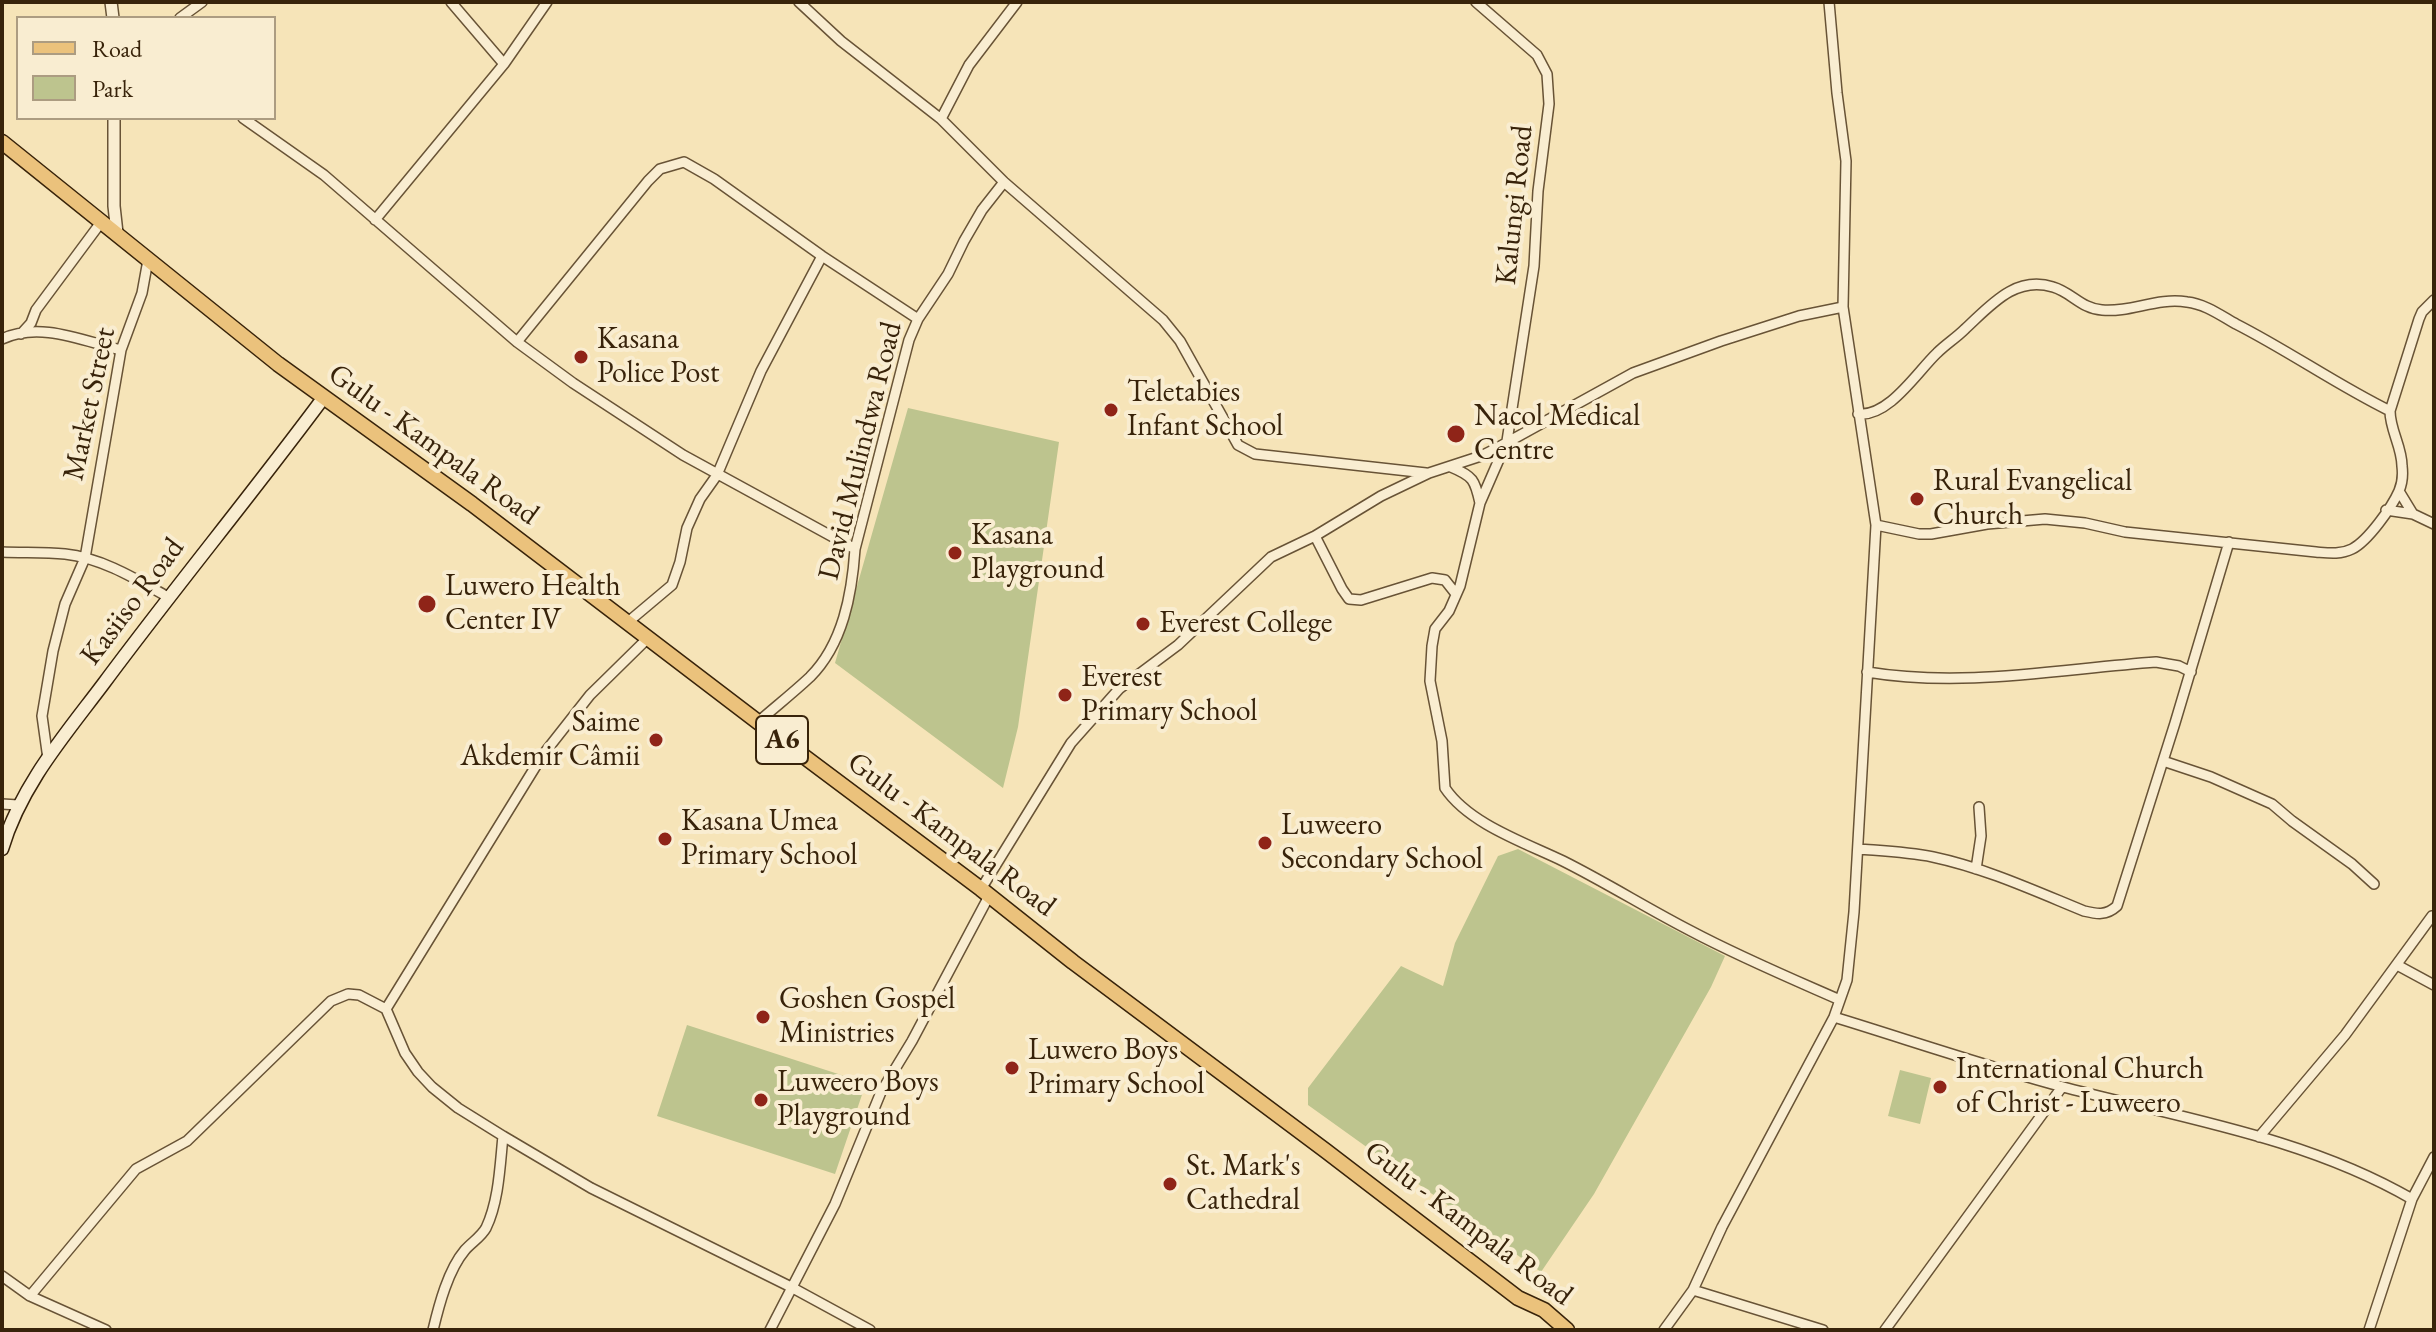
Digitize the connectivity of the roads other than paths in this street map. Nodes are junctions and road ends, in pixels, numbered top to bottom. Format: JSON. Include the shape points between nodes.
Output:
{"nodes":[{"id":1,"x":202,"y":2,"type":"edge"},
{"id":2,"x":451,"y":2,"type":"edge"},
{"id":3,"x":547,"y":2,"type":"edge"},
{"id":4,"x":799,"y":2,"type":"edge"},
{"id":5,"x":1017,"y":2,"type":"edge"},
{"id":6,"x":1476,"y":2,"type":"edge"},
{"id":7,"x":1829,"y":2,"type":"edge"},
{"id":8,"x":183,"y":16,"type":"edge"},
{"id":9,"x":504,"y":64,"type":"junction"},
{"id":10,"x":941,"y":119,"type":"junction"},
{"id":11,"x":114,"y":120,"type":"edge"},
{"id":12,"x":246,"y":120,"type":"edge"},
{"id":13,"x":3,"y":145,"type":"edge"},
{"id":14,"x":1004,"y":182,"type":"junction"},
{"id":15,"x":375,"y":220,"type":"junction"},
{"id":16,"x":102,"y":221,"type":"junction"},
{"id":17,"x":117,"y":233,"type":"junction"},
{"id":18,"x":822,"y":256,"type":"junction"},
{"id":19,"x":148,"y":260,"type":"junction"},
{"id":20,"x":2434,"y":300,"type":"edge"},
{"id":21,"x":1843,"y":307,"type":"junction"},
{"id":22,"x":918,"y":319,"type":"junction"},
{"id":23,"x":21,"y":334,"type":"junction"},
{"id":24,"x":2,"y":339,"type":"edge"},
{"id":25,"x":517,"y":342,"type":"junction"},
{"id":26,"x":121,"y":350,"type":"junction"},
{"id":27,"x":324,"y":397,"type":"junction"},
{"id":28,"x":2390,"y":411,"type":"junction"},
{"id":29,"x":1858,"y":414,"type":"junction"},
{"id":30,"x":1507,"y":441,"type":"junction"},
{"id":31,"x":1451,"y":467,"type":"junction"},
{"id":32,"x":1429,"y":473,"type":"junction"},
{"id":33,"x":717,"y":475,"type":"junction"},
{"id":34,"x":2399,"y":491,"type":"junction"},
{"id":35,"x":1480,"y":503,"type":"junction"},
{"id":36,"x":2386,"y":510,"type":"junction"},
{"id":37,"x":2413,"y":514,"type":"junction"},
{"id":38,"x":2434,"y":524,"type":"edge"},
{"id":39,"x":1876,"y":525,"type":"junction"},
{"id":40,"x":1315,"y":536,"type":"junction"},
{"id":41,"x":2229,"y":542,"type":"junction"},
{"id":42,"x":855,"y":549,"type":"junction"},
{"id":43,"x":2,"y":552,"type":"edge"},
{"id":44,"x":85,"y":558,"type":"junction"},
{"id":45,"x":1456,"y":594,"type":"junction"},
{"id":46,"x":168,"y":597,"type":"junction"},
{"id":47,"x":628,"y":622,"type":"junction"},
{"id":48,"x":648,"y":638,"type":"junction"},
{"id":49,"x":1867,"y":672,"type":"junction"},
{"id":50,"x":2191,"y":672,"type":"junction"},
{"id":51,"x":758,"y":722,"type":"junction"},
{"id":52,"x":48,"y":759,"type":"junction"},
{"id":53,"x":2163,"y":761,"type":"junction"},
{"id":54,"x":2,"y":804,"type":"edge"},
{"id":55,"x":18,"y":805,"type":"junction"},
{"id":56,"x":1979,"y":807,"type":"dead end"},
{"id":57,"x":2,"y":849,"type":"edge"},
{"id":58,"x":1859,"y":849,"type":"junction"},
{"id":59,"x":1976,"y":869,"type":"junction"},
{"id":60,"x":2374,"y":884,"type":"dead end"},
{"id":61,"x":985,"y":892,"type":"junction"},
{"id":62,"x":2432,"y":916,"type":"dead end"},
{"id":63,"x":2397,"y":965,"type":"junction"},
{"id":64,"x":2434,"y":985,"type":"edge"},
{"id":65,"x":1840,"y":1000,"type":"junction"},
{"id":66,"x":386,"y":1009,"type":"junction"},
{"id":67,"x":1834,"y":1017,"type":"junction"},
{"id":68,"x":2062,"y":1087,"type":"junction"},
{"id":69,"x":503,"y":1136,"type":"junction"},
{"id":70,"x":2259,"y":1137,"type":"junction"},
{"id":71,"x":2434,"y":1157,"type":"edge"},
{"id":72,"x":2412,"y":1199,"type":"junction"},
{"id":73,"x":2,"y":1276,"type":"edge"},
{"id":74,"x":791,"y":1287,"type":"junction"},
{"id":75,"x":1693,"y":1290,"type":"junction"},
{"id":76,"x":30,"y":1296,"type":"junction"},
{"id":77,"x":106,"y":1330,"type":"edge"},
{"id":78,"x":433,"y":1330,"type":"edge"},
{"id":79,"x":770,"y":1330,"type":"edge"},
{"id":80,"x":870,"y":1330,"type":"edge"},
{"id":81,"x":1567,"y":1330,"type":"edge"},
{"id":82,"x":1664,"y":1330,"type":"edge"},
{"id":83,"x":1823,"y":1330,"type":"edge"},
{"id":84,"x":1885,"y":1330,"type":"edge"},
{"id":85,"x":2369,"y":1330,"type":"edge"}],
"edges":[{"from":1,"to":8,"type":"street"},
{"from":2,"to":9,"type":"street"},
{"from":3,"to":9,"type":"street"},
{"from":4,"to":10,"type":"street"},
{"from":5,"to":10,"type":"street","via":[[969,65]]},
{"from":6,"to":30,"type":"street","name":"Kalungi Road","via":[[1537,55],[1547,74],[1549,104],[1534,266]]},
{"from":7,"to":21,"type":"street","via":[[1846,161]]},
{"from":9,"to":15,"type":"street"},
{"from":10,"to":14,"type":"street"},
{"from":11,"to":17,"type":"street"},
{"from":12,"to":15,"type":"street","via":[[324,175]]},
{"from":13,"to":16,"type":"main road","name":"Gulu - Kampala Road","number":"A6"},
{"from":14,"to":22,"type":"street","name":"David Mulindwa Road"},
{"from":14,"to":32,"type":"street","via":[[1163,320],[1238,445],[1255,454]]},
{"from":15,"to":25,"type":"street"},
{"from":16,"to":17,"type":"main road","name":"Gulu - Kampala Road","number":"A6"},
{"from":16,"to":23,"type":"street"},
{"from":17,"to":19,"type":"main road","name":"Gulu - Kampala Road","number":"A6"},
{"from":18,"to":22,"type":"street"},
{"from":18,"to":25,"type":"street","via":[[714,179],[684,162],[672,165],[648,181]]},
{"from":18,"to":33,"type":"street","via":[[761,371]]},
{"from":19,"to":26,"type":"street","name":"Market Street"},
{"from":19,"to":27,"type":"main road","name":"Gulu - Kampala Road","number":"A6"},
{"from":20,"to":28,"type":"street","via":[[2419,319]]},
{"from":21,"to":29,"type":"street"},
{"from":21,"to":30,"type":"street","via":[[1799,316],[1633,373]]},
{"from":22,"to":42,"type":"street","name":"David Mulindwa Road","via":[[902,362]]},
{"from":23,"to":24,"type":"street"},
{"from":23,"to":26,"type":"street","via":[[60,333]]},
{"from":25,"to":33,"type":"street"},
{"from":26,"to":44,"type":"street","name":"Market Street"},
{"from":27,"to":46,"type":"main road","name":"Kasiiso Road"},
{"from":27,"to":47,"type":"main road","name":"Gulu - Kampala Road","number":"A6"},
{"from":28,"to":29,"type":"street","via":[[2201,305],[2165,301],[2097,310],[2056,288],[2031,284],[1992,303],[1880,409]]},
{"from":28,"to":34,"type":"street","via":[[2402,462]]},
{"from":29,"to":39,"type":"street"},
{"from":30,"to":31,"type":"street"},
{"from":30,"to":35,"type":"street","name":"Kalungi Road"},
{"from":31,"to":32,"type":"street"},
{"from":31,"to":35,"type":"street","via":[[1470,476]]},
{"from":32,"to":40,"type":"street"},
{"from":33,"to":42,"type":"street"},
{"from":33,"to":47,"type":"street","via":[[687,528],[672,585]]},
{"from":34,"to":36,"type":"street"},
{"from":34,"to":37,"type":"street"},
{"from":35,"to":45,"type":"street","name":"Kalungi Road"},
{"from":36,"to":37,"type":"street"},
{"from":36,"to":41,"type":"street","via":[[2361,543],[2337,554]]},
{"from":37,"to":38,"type":"street"},
{"from":39,"to":41,"type":"street","via":[[1931,534],[2045,519]]},
{"from":39,"to":49,"type":"street"},
{"from":40,"to":45,"type":"street","via":[[1349,599],[1432,578],[1445,580]]},
{"from":40,"to":61,"type":"street","via":[[1271,557],[1178,645],[1108,700],[1071,743]]},
{"from":41,"to":50,"type":"street"},
{"from":42,"to":51,"type":"street","name":"David Mulindwa Road","via":[[846,608],[833,644],[810,676]]},
{"from":43,"to":44,"type":"street"},
{"from":44,"to":46,"type":"street"},
{"from":44,"to":52,"type":"street","name":"Market Street","via":[[53,651],[42,716]]},
{"from":45,"to":65,"type":"street","name":"Kalungi Road","via":[[1435,629],[1430,681],[1449,794],[1493,828],[1720,946]]},
{"from":46,"to":52,"type":"main road","name":"Kasiiso Road"},
{"from":47,"to":48,"type":"main road","name":"Gulu - Kampala Road","number":"A6"},
{"from":48,"to":51,"type":"main road","name":"Gulu - Kampala Road","number":"A6"},
{"from":48,"to":66,"type":"street","via":[[590,695],[542,756]]},
{"from":49,"to":50,"type":"street","via":[[1906,679],[1973,679],[2156,662]]},
{"from":49,"to":58,"type":"street"},
{"from":50,"to":53,"type":"street"},
{"from":51,"to":61,"type":"main road","name":"Gulu - Kampala Road","number":"A6"},
{"from":52,"to":55,"type":"main road","name":"Kasiiso Road"},
{"from":53,"to":59,"type":"street","via":[[2117,906],[2111,911],[2084,911]]},
{"from":53,"to":60,"type":"street","via":[[2272,804]]},
{"from":54,"to":55,"type":"street"},
{"from":55,"to":57,"type":"main road","name":"Kasiiso Road"},
{"from":56,"to":59,"type":"street"},
{"from":58,"to":59,"type":"street","via":[[1934,857]]},
{"from":58,"to":65,"type":"street","via":[[1851,952]]},
{"from":61,"to":74,"type":"street","via":[[881,1092],[835,1204]]},
{"from":61,"to":81,"type":"main road","name":"Gulu - Kampala Road","number":"A6"},
{"from":62,"to":63,"type":"street"},
{"from":63,"to":64,"type":"street"},
{"from":63,"to":70,"type":"street"},
{"from":65,"to":67,"type":"street"},
{"from":66,"to":69,"type":"street","via":[[405,1053],[432,1087]]},
{"from":66,"to":76,"type":"street","via":[[359,995],[331,1001],[187,1141],[136,1169]]},
{"from":67,"to":68,"type":"street"},
{"from":67,"to":75,"type":"street"},
{"from":68,"to":70,"type":"street"},
{"from":68,"to":84,"type":"street"},
{"from":69,"to":74,"type":"street","via":[[591,1188]]},
{"from":69,"to":78,"type":"street","via":[[489,1220],[460,1258],[438,1303]]},
{"from":70,"to":72,"type":"street","via":[[2357,1170]]},
{"from":71,"to":72,"type":"street"},
{"from":72,"to":85,"type":"street"},
{"from":73,"to":76,"type":"street"},
{"from":74,"to":79,"type":"street"},
{"from":74,"to":80,"type":"street"},
{"from":75,"to":82,"type":"street"},
{"from":75,"to":83,"type":"street"},
{"from":76,"to":77,"type":"street"}]}
